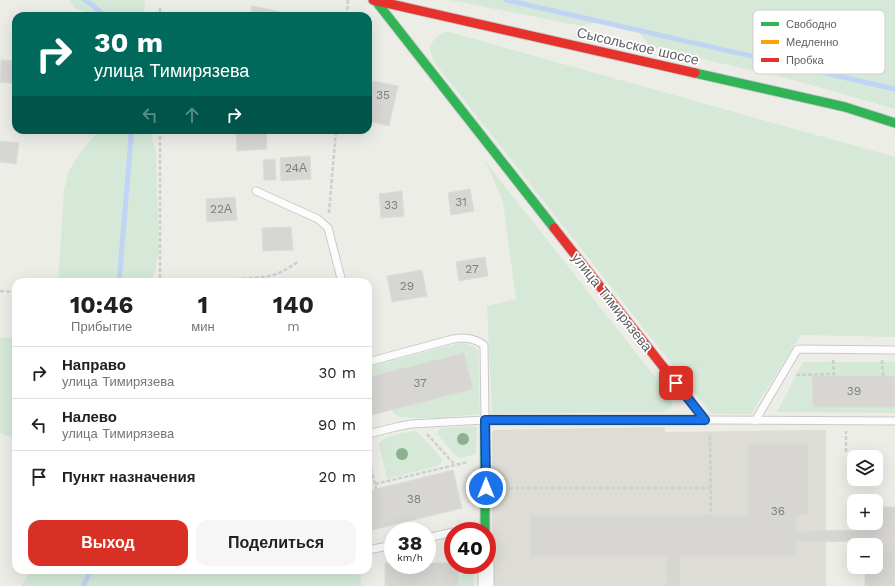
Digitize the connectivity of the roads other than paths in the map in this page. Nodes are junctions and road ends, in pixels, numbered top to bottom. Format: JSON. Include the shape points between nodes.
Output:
{"nodes":[{"id":1,"x":374,"y":0,"type":"edge"},
{"id":2,"x":895,"y":123,"type":"edge"},
{"id":3,"x":256,"y":192,"type":"dead end"},
{"id":4,"x":341,"y":278,"type":"edge"},
{"id":5,"x":895,"y":350,"type":"edge"},
{"id":6,"x":372,"y":361,"type":"edge"},
{"id":7,"x":485,"y":420,"type":"junction"},
{"id":8,"x":705,"y":420,"type":"junction"},
{"id":9,"x":755,"y":421,"type":"junction"},
{"id":10,"x":895,"y":421,"type":"edge"},
{"id":11,"x":372,"y":433,"type":"edge"},
{"id":12,"x":486,"y":522,"type":"edge"},
{"id":13,"x":384,"y":547,"type":"edge"},
{"id":14,"x":372,"y":549,"type":"edge"},
{"id":15,"x":486,"y":574,"type":"edge"},
{"id":16,"x":486,"y":586,"type":"edge"}],
"edges":[{"from":1,"to":2,"type":"main road","name":"Сысольское шоссе","via":[[845,107]]},
{"from":1,"to":8,"type":"main road","name":"улица Тимирязева"},
{"from":3,"to":4,"type":"lane","via":[[318,219],[328,228]]},
{"from":5,"to":9,"type":"lane","via":[[797,350]]},
{"from":6,"to":7,"type":"lane","via":[[453,339],[471,338],[478,341],[484,345]]},
{"from":7,"to":8,"type":"main road"},
{"from":7,"to":11,"type":"lane","via":[[419,424]]},
{"from":7,"to":12,"type":"main road"},
{"from":8,"to":9,"type":"lane"},
{"from":9,"to":10,"type":"lane"},
{"from":13,"to":14,"type":"lane"},
{"from":15,"to":16,"type":"street"}]}
